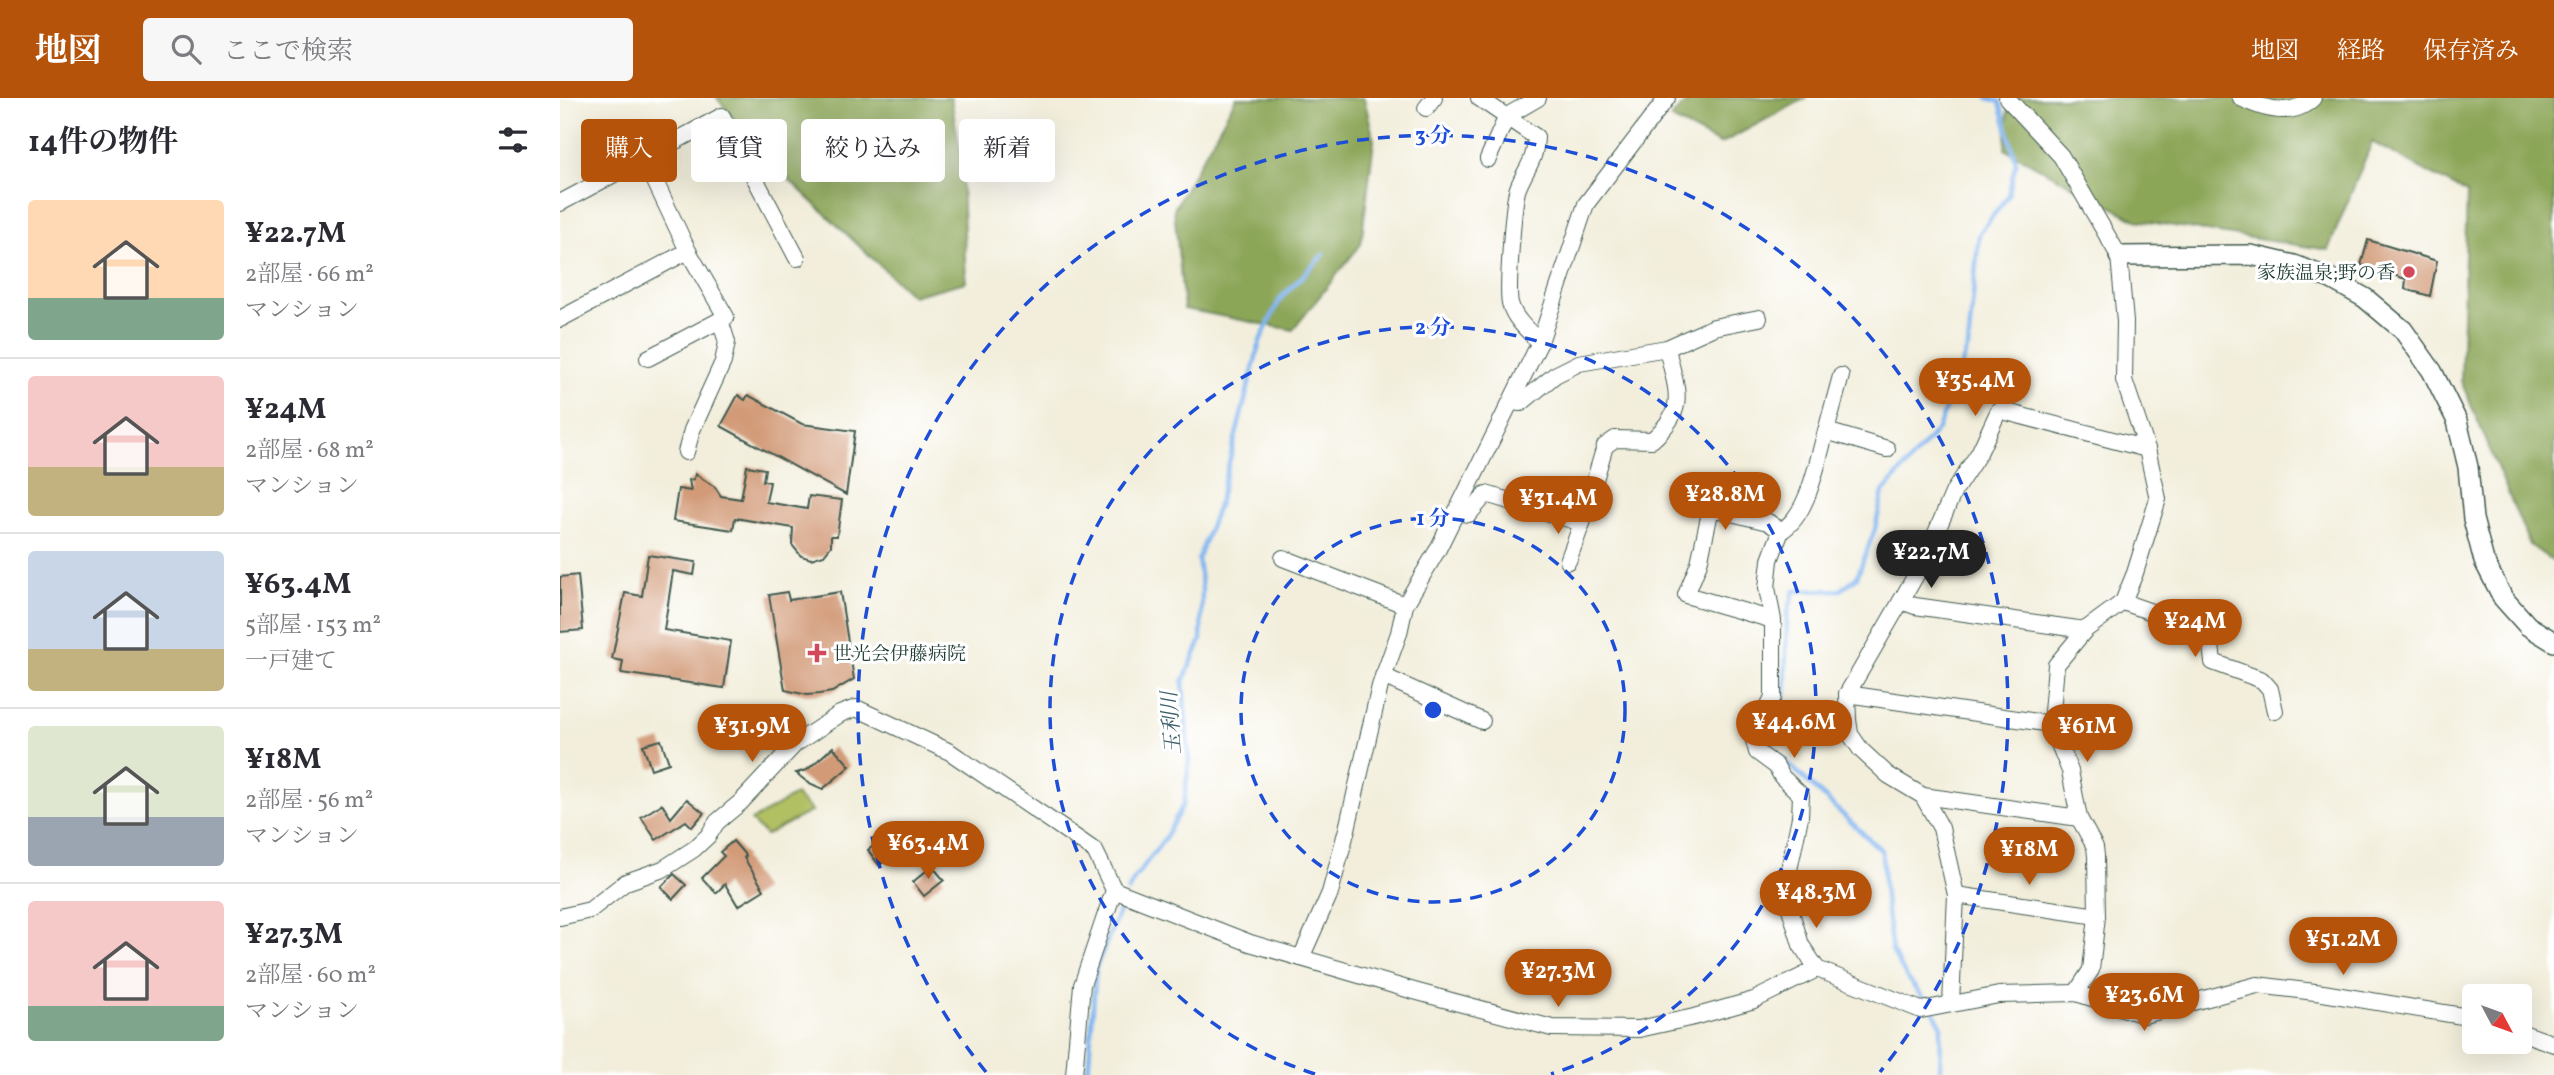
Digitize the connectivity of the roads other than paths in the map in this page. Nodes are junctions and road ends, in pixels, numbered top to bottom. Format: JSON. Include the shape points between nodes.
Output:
{"nodes":[{"id":1,"x":1479,"y":98,"type":"edge"},
{"id":2,"x":1538,"y":98,"type":"edge"},
{"id":3,"x":1667,"y":98,"type":"edge"},
{"id":4,"x":2007,"y":98,"type":"edge"},
{"id":5,"x":2241,"y":98,"type":"edge"},
{"id":6,"x":2313,"y":98,"type":"edge"},
{"id":7,"x":1507,"y":116,"type":"junction"},
{"id":8,"x":677,"y":141,"type":"edge"},
{"id":9,"x":1488,"y":159,"type":"dead end"},
{"id":10,"x":600,"y":182,"type":"edge"},
{"id":11,"x":655,"y":182,"type":"edge"},
{"id":12,"x":560,"y":204,"type":"edge"},
{"id":13,"x":688,"y":251,"type":"junction"},
{"id":14,"x":2119,"y":256,"type":"junction"},
{"id":15,"x":797,"y":258,"type":"dead end"},
{"id":16,"x":1759,"y":318,"type":"dead end"},
{"id":17,"x":560,"y":319,"type":"edge"},
{"id":18,"x":720,"y":320,"type":"junction"},
{"id":19,"x":1540,"y":342,"type":"junction"},
{"id":20,"x":1667,"y":348,"type":"junction"},
{"id":21,"x":648,"y":358,"type":"dead end"},
{"id":22,"x":1841,"y":376,"type":"dead end"},
{"id":23,"x":1511,"y":402,"type":"junction"},
{"id":24,"x":1826,"y":431,"type":"junction"},
{"id":25,"x":1887,"y":449,"type":"dead end"},
{"id":26,"x":2147,"y":449,"type":"junction"},
{"id":27,"x":686,"y":452,"type":"dead end"},
{"id":28,"x":1456,"y":512,"type":"junction"},
{"id":29,"x":1582,"y":523,"type":"junction"},
{"id":30,"x":1781,"y":531,"type":"junction"},
{"id":31,"x":1283,"y":558,"type":"dead end"},
{"id":32,"x":1569,"y":561,"type":"dead end"},
{"id":33,"x":1900,"y":601,"type":"junction"},
{"id":34,"x":2123,"y":602,"type":"junction"},
{"id":35,"x":1405,"y":605,"type":"junction"},
{"id":36,"x":1773,"y":620,"type":"junction"},
{"id":37,"x":2085,"y":630,"type":"junction"},
{"id":38,"x":2554,"y":642,"type":"edge"},
{"id":39,"x":1383,"y":676,"type":"junction"},
{"id":40,"x":1847,"y":694,"type":"junction"},
{"id":41,"x":2275,"y":711,"type":"dead end"},
{"id":42,"x":1482,"y":721,"type":"dead end"},
{"id":43,"x":2051,"y":724,"type":"junction"},
{"id":44,"x":1923,"y":796,"type":"junction"},
{"id":45,"x":2079,"y":818,"type":"junction"},
{"id":46,"x":1114,"y":890,"type":"junction"},
{"id":47,"x":1956,"y":895,"type":"junction"},
{"id":48,"x":2097,"y":916,"type":"junction"},
{"id":49,"x":560,"y":917,"type":"edge"},
{"id":50,"x":1301,"y":958,"type":"junction"},
{"id":51,"x":1817,"y":970,"type":"junction"},
{"id":52,"x":2076,"y":993,"type":"junction"},
{"id":53,"x":1951,"y":1004,"type":"junction"},
{"id":54,"x":2462,"y":1016,"type":"edge"},
{"id":55,"x":2532,"y":1036,"type":"edge"},
{"id":56,"x":2554,"y":1044,"type":"edge"},
{"id":57,"x":1074,"y":1075,"type":"edge"}],
"edges":[{"from":1,"to":7,"type":"street"},
{"from":2,"to":7,"type":"street"},
{"from":3,"to":19,"type":"street","via":[[1586,204]]},
{"from":4,"to":14,"type":"street","via":[[2061,156]]},
{"from":5,"to":6,"type":"street","via":[[2283,111],[2305,106]]},
{"from":7,"to":9,"type":"street"},
{"from":7,"to":19,"type":"street","via":[[1536,137],[1536,153],[1517,190],[1510,303],[1524,327]]},
{"from":8,"to":15,"type":"street","via":[[722,117]]},
{"from":10,"to":12,"type":"street"},
{"from":11,"to":13,"type":"street"},
{"from":13,"to":17,"type":"street"},
{"from":13,"to":18,"type":"street","via":[[726,317]]},
{"from":14,"to":26,"type":"street","via":[[2124,380]]},
{"from":14,"to":38,"type":"street","via":[[2251,255],[2294,265],[2365,298],[2403,330],[2432,371],[2457,421],[2484,561],[2502,598],[2529,626]]},
{"from":16,"to":20,"type":"street","via":[[1714,327]]},
{"from":18,"to":21,"type":"street"},
{"from":18,"to":27,"type":"street","via":[[727,342],[723,362]]},
{"from":19,"to":23,"type":"street"},
{"from":20,"to":23,"type":"street","via":[[1579,363],[1555,375],[1521,403]]},
{"from":20,"to":29,"type":"street","via":[[1678,400],[1668,425],[1652,440],[1615,439],[1605,446]]},
{"from":22,"to":24,"type":"street"},
{"from":23,"to":28,"type":"street"},
{"from":24,"to":25,"type":"street"},
{"from":24,"to":30,"type":"street","via":[[1804,502],[1792,524]]},
{"from":26,"to":33,"type":"street","via":[[1999,410]]},
{"from":26,"to":34,"type":"street","via":[[2158,499]]},
{"from":28,"to":29,"type":"street","via":[[1469,514],[1486,494]]},
{"from":28,"to":35,"type":"street"},
{"from":29,"to":32,"type":"street"},
{"from":30,"to":36,"type":"street","via":[[1770,560],[1767,588]]},
{"from":30,"to":36,"type":"street","via":[[1768,522],[1712,508],[1686,595]]},
{"from":31,"to":35,"type":"street"},
{"from":33,"to":37,"type":"street"},
{"from":33,"to":40,"type":"street"},
{"from":34,"to":37,"type":"street"},
{"from":34,"to":41,"type":"street","via":[[2203,630],[2210,638],[2213,662],[2262,680],[2270,689]]},
{"from":35,"to":39,"type":"street"},
{"from":36,"to":51,"type":"street","via":[[1773,697],[1754,740],[1757,752],[1776,766],[1801,796],[1788,870],[1788,902],[1801,945]]},
{"from":37,"to":43,"type":"street","via":[[2056,666]]},
{"from":39,"to":42,"type":"street"},
{"from":39,"to":50,"type":"street","via":[[1329,893]]},
{"from":40,"to":43,"type":"street"},
{"from":40,"to":44,"type":"street","via":[[1850,734],[1861,750],[1888,775]]},
{"from":43,"to":45,"type":"street","via":[[2070,771]]},
{"from":44,"to":45,"type":"street"},
{"from":44,"to":47,"type":"street","via":[[1941,828]]},
{"from":45,"to":48,"type":"street","via":[[2095,847]]},
{"from":46,"to":49,"type":"street","via":[[1095,851],[950,752],[856,708],[795,744],[694,849],[663,869],[626,881],[590,910]]},
{"from":46,"to":50,"type":"street"},
{"from":46,"to":57,"type":"street","via":[[1082,985]]},
{"from":47,"to":48,"type":"street"},
{"from":47,"to":53,"type":"street"},
{"from":48,"to":52,"type":"street","via":[[2091,970]]},
{"from":50,"to":51,"type":"street","via":[[1552,1028],[1639,1029],[1754,1000]]},
{"from":51,"to":53,"type":"street","via":[[1921,1010]]},
{"from":52,"to":53,"type":"street","via":[[1999,995]]},
{"from":52,"to":54,"type":"street","via":[[2144,1015],[2256,985]]},
{"from":55,"to":56,"type":"street"}]}
